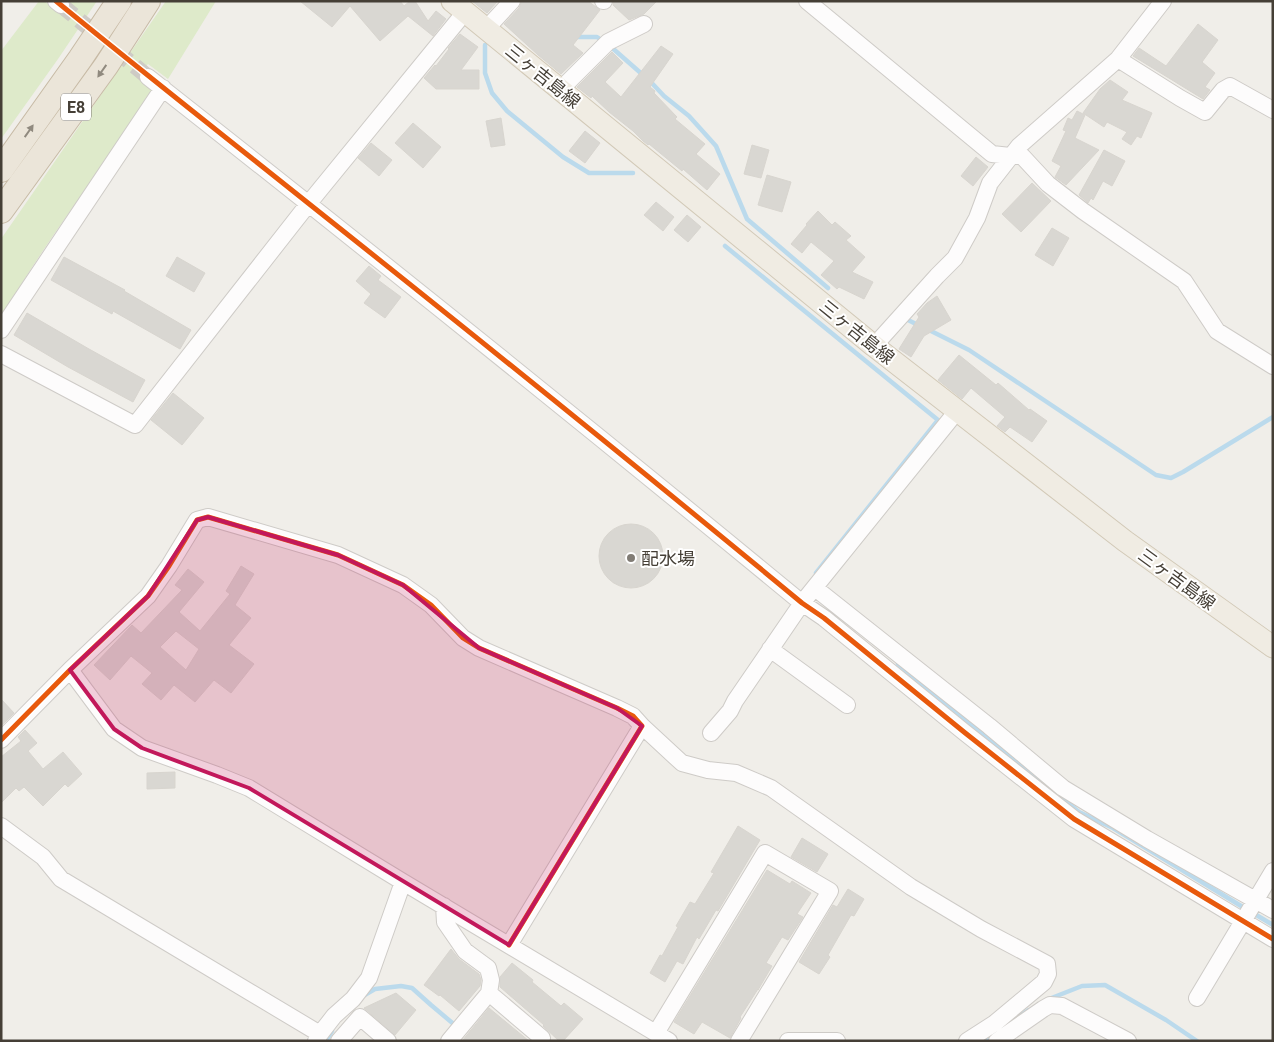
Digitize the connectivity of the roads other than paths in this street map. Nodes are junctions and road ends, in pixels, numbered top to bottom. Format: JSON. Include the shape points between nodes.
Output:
{"nodes":[{"id":1,"x":118,"y":1,"type":"edge"},
{"id":2,"x":148,"y":1,"type":"edge"},
{"id":3,"x":512,"y":1,"type":"edge"},
{"id":4,"x":807,"y":1,"type":"edge"},
{"id":5,"x":1163,"y":1,"type":"edge"},
{"id":6,"x":459,"y":6,"type":"edge"},
{"id":7,"x":644,"y":24,"type":"dead end"},
{"id":8,"x":486,"y":29,"type":"junction"},
{"id":9,"x":1118,"y":59,"type":"junction"},
{"id":10,"x":148,"y":77,"type":"tunnel mouth"},
{"id":11,"x":163,"y":88,"type":"junction"},
{"id":12,"x":560,"y":90,"type":"junction"},
{"id":13,"x":1273,"y":110,"type":"edge"},
{"id":14,"x":1010,"y":156,"type":"junction"},
{"id":15,"x":1,"y":170,"type":"edge"},
{"id":16,"x":309,"y":203,"type":"junction"},
{"id":17,"x":1,"y":212,"type":"edge"},
{"id":18,"x":1,"y":330,"type":"edge"},
{"id":19,"x":874,"y":346,"type":"junction"},
{"id":20,"x":1,"y":354,"type":"edge"},
{"id":21,"x":1273,"y":366,"type":"edge"},
{"id":22,"x":957,"y":411,"type":"junction"},
{"id":23,"x":815,"y":588,"type":"junction"},
{"id":24,"x":802,"y":603,"type":"junction"},
{"id":25,"x":1273,"y":647,"type":"edge"},
{"id":26,"x":770,"y":649,"type":"junction"},
{"id":27,"x":70,"y":670,"type":"junction"},
{"id":28,"x":847,"y":705,"type":"dead end"},
{"id":29,"x":642,"y":726,"type":"junction"},
{"id":30,"x":710,"y":733,"type":"dead end"},
{"id":31,"x":1,"y":740,"type":"edge"},
{"id":32,"x":1,"y":826,"type":"edge"},
{"id":33,"x":1273,"y":871,"type":"edge"},
{"id":34,"x":403,"y":882,"type":"junction"},
{"id":35,"x":1254,"y":901,"type":"junction"},
{"id":36,"x":444,"y":906,"type":"junction"},
{"id":37,"x":1273,"y":910,"type":"edge"},
{"id":38,"x":1243,"y":920,"type":"junction"},
{"id":39,"x":1273,"y":939,"type":"edge"},
{"id":40,"x":509,"y":945,"type":"junction"},
{"id":41,"x":489,"y":993,"type":"junction"},
{"id":42,"x":1197,"y":998,"type":"dead end"},
{"id":43,"x":456,"y":1032,"type":"edge"},
{"id":44,"x":318,"y":1037,"type":"edge"},
{"id":45,"x":663,"y":1037,"type":"edge"},
{"id":46,"x":542,"y":1038,"type":"dead end"},
{"id":47,"x":339,"y":1041,"type":"edge"},
{"id":48,"x":388,"y":1041,"type":"edge"},
{"id":49,"x":739,"y":1041,"type":"edge"},
{"id":50,"x":788,"y":1041,"type":"edge"},
{"id":51,"x":837,"y":1041,"type":"edge"},
{"id":52,"x":967,"y":1041,"type":"edge"},
{"id":53,"x":997,"y":1041,"type":"edge"},
{"id":54,"x":1128,"y":1041,"type":"edge"}],
"edges":[{"from":15,"to":1,"type":"highway","number":"E8","one_way":true},
{"from":2,"to":17,"type":"highway","number":"E8","one_way":true,"via":[[106,66]]},
{"from":3,"to":8,"type":"street"},
{"from":4,"to":14,"type":"street","via":[[992,154]]},
{"from":5,"to":9,"type":"street"},
{"from":6,"to":8,"type":"main road","name":"三ヶ吉島線"},
{"from":6,"to":16,"type":"street"},
{"from":7,"to":12,"type":"street","via":[[608,42]]},
{"from":8,"to":12,"type":"main road","name":"三ヶ吉島線"},
{"from":9,"to":13,"type":"street","via":[[1205,112],[1222,90],[1230,86]]},
{"from":9,"to":14,"type":"street"},
{"from":10,"to":11,"type":"street"},
{"from":11,"to":16,"type":"street"},
{"from":11,"to":18,"type":"street"},
{"from":12,"to":19,"type":"main road","name":"三ヶ吉島線"},
{"from":14,"to":19,"type":"street","via":[[990,183],[977,218],[955,258]]},
{"from":14,"to":21,"type":"street","via":[[1022,156],[1048,184],[1076,206],[1184,281],[1217,331]]},
{"from":16,"to":20,"type":"street","via":[[135,425]]},
{"from":16,"to":24,"type":"street"},
{"from":19,"to":22,"type":"main road","name":"三ヶ吉島線"},
{"from":22,"to":23,"type":"street"},
{"from":22,"to":25,"type":"main road","name":"三ヶ吉島線","via":[[1125,542]]},
{"from":23,"to":24,"type":"street"},
{"from":23,"to":35,"type":"street","via":[[1063,788]]},
{"from":24,"to":26,"type":"street"},
{"from":24,"to":38,"type":"street","via":[[1074,819]]},
{"from":26,"to":28,"type":"street"},
{"from":26,"to":30,"type":"street","via":[[730,711]]},
{"from":27,"to":29,"type":"street","via":[[148,596],[197,520],[208,517],[338,555],[402,585],[431,605],[463,638],[479,648],[617,708]]},
{"from":27,"to":31,"type":"street"},
{"from":27,"to":34,"type":"street","via":[[114,729],[142,748],[249,788]]},
{"from":29,"to":40,"type":"street"},
{"from":29,"to":52,"type":"street","via":[[682,763],[736,773],[771,788],[911,887],[1047,964],[1048,974],[1044,982],[995,1023]]},
{"from":32,"to":44,"type":"street","via":[[43,857],[61,879]]},
{"from":33,"to":35,"type":"street"},
{"from":34,"to":36,"type":"street"},
{"from":34,"to":44,"type":"street","via":[[369,978]]},
{"from":35,"to":37,"type":"street"},
{"from":35,"to":38,"type":"street"},
{"from":36,"to":40,"type":"street"},
{"from":36,"to":41,"type":"street","via":[[445,922],[465,951],[488,968],[491,980]]},
{"from":38,"to":39,"type":"street"},
{"from":38,"to":42,"type":"street"},
{"from":40,"to":45,"type":"street"},
{"from":41,"to":43,"type":"street"},
{"from":41,"to":46,"type":"street"},
{"from":45,"to":49,"type":"street","via":[[765,853],[830,891]]},
{"from":47,"to":48,"type":"street","via":[[360,1017]]},
{"from":50,"to":51,"type":"street"},
{"from":53,"to":54,"type":"street","via":[[1050,1005],[1062,1006]]}]}
